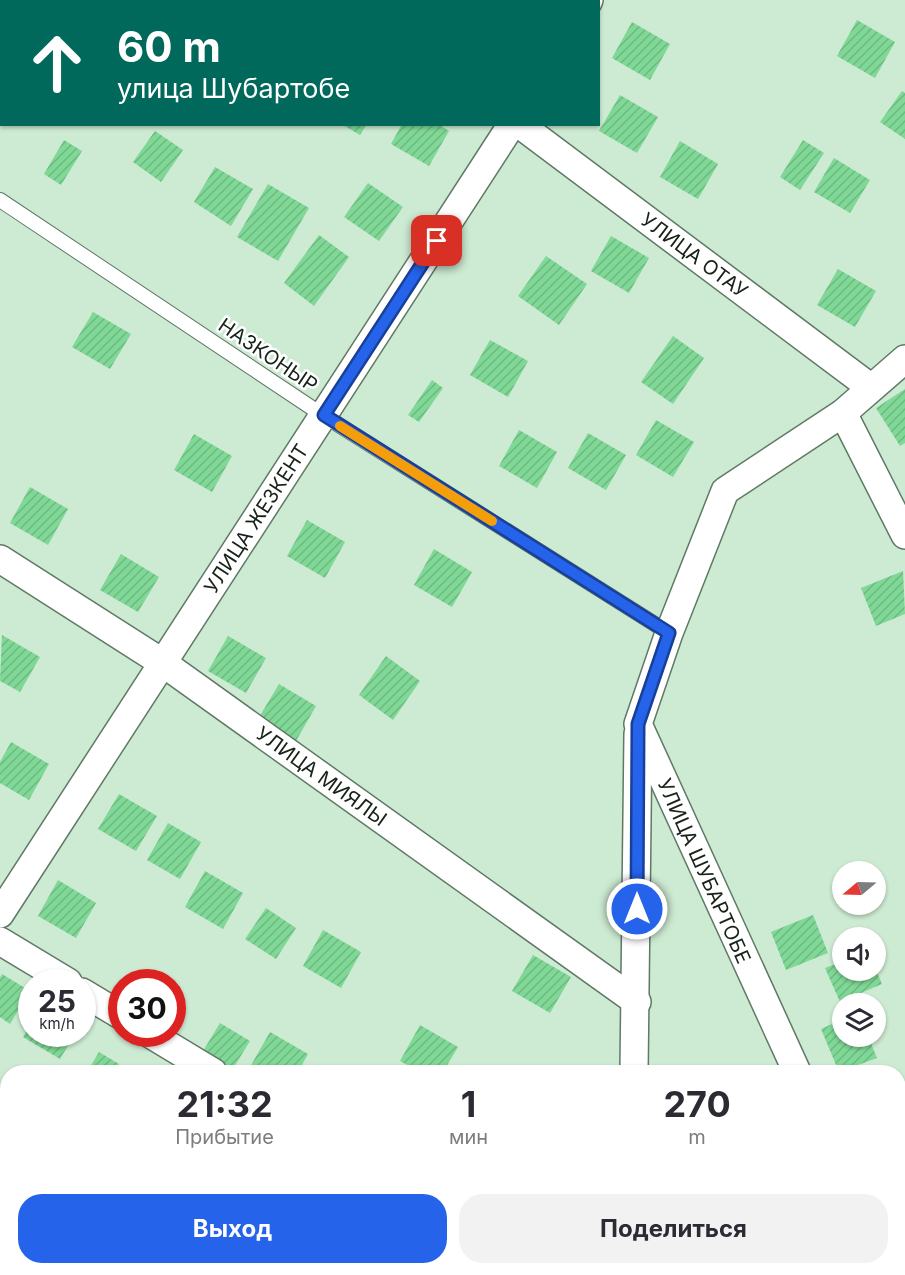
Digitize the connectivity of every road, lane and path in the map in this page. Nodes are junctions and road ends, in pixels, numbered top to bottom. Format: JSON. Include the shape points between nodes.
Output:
{"nodes":[{"id":1,"x":512,"y":126,"type":"edge"},
{"id":2,"x":522,"y":126,"type":"edge"},
{"id":3,"x":0,"y":200,"type":"edge"},
{"id":4,"x":905,"y":359,"type":"edge"},
{"id":5,"x":870,"y":387,"type":"junction"},
{"id":6,"x":843,"y":413,"type":"junction"},
{"id":7,"x":324,"y":415,"type":"junction"},
{"id":8,"x":905,"y":535,"type":"edge"},
{"id":9,"x":0,"y":559,"type":"edge"},
{"id":10,"x":669,"y":633,"type":"junction"},
{"id":11,"x":163,"y":663,"type":"junction"},
{"id":12,"x":638,"y":724,"type":"junction"},
{"id":13,"x":0,"y":914,"type":"edge"},
{"id":14,"x":0,"y":940,"type":"edge"},
{"id":15,"x":47,"y":969,"type":"edge"},
{"id":16,"x":637,"y":1002,"type":"junction"},
{"id":17,"x":172,"y":1047,"type":"edge"},
{"id":18,"x":201,"y":1065,"type":"edge"},
{"id":19,"x":634,"y":1065,"type":"edge"},
{"id":20,"x":794,"y":1065,"type":"edge"}],
"edges":[{"from":1,"to":7,"type":"street","name":"УЛИЦА ЖЕЗКЕНТ"},
{"from":2,"to":5,"type":"street","name":"УЛИЦА ОТАУ"},
{"from":3,"to":7,"type":"lane","name":"НАЗКОНЫР"},
{"from":4,"to":5,"type":"street"},
{"from":5,"to":6,"type":"street"},
{"from":6,"to":8,"type":"street"},
{"from":6,"to":10,"type":"street","via":[[726,491]]},
{"from":7,"to":10,"type":"lane","name":"НАЗКОНЫР"},
{"from":7,"to":11,"type":"street","name":"УЛИЦА ЖЕЗКЕНТ"},
{"from":9,"to":11,"type":"street","name":"УЛИЦА МИЯЛЫ"},
{"from":10,"to":12,"type":"street"},
{"from":11,"to":13,"type":"street","name":"УЛИЦА ЖЕЗКЕНТ"},
{"from":11,"to":16,"type":"street","name":"УЛИЦА МИЯЛЫ"},
{"from":12,"to":16,"type":"street"},
{"from":12,"to":20,"type":"street","name":"УЛИЦА ШУБАРТОБЕ"},
{"from":14,"to":15,"type":"street"},
{"from":16,"to":19,"type":"street"},
{"from":17,"to":18,"type":"street"}]}
